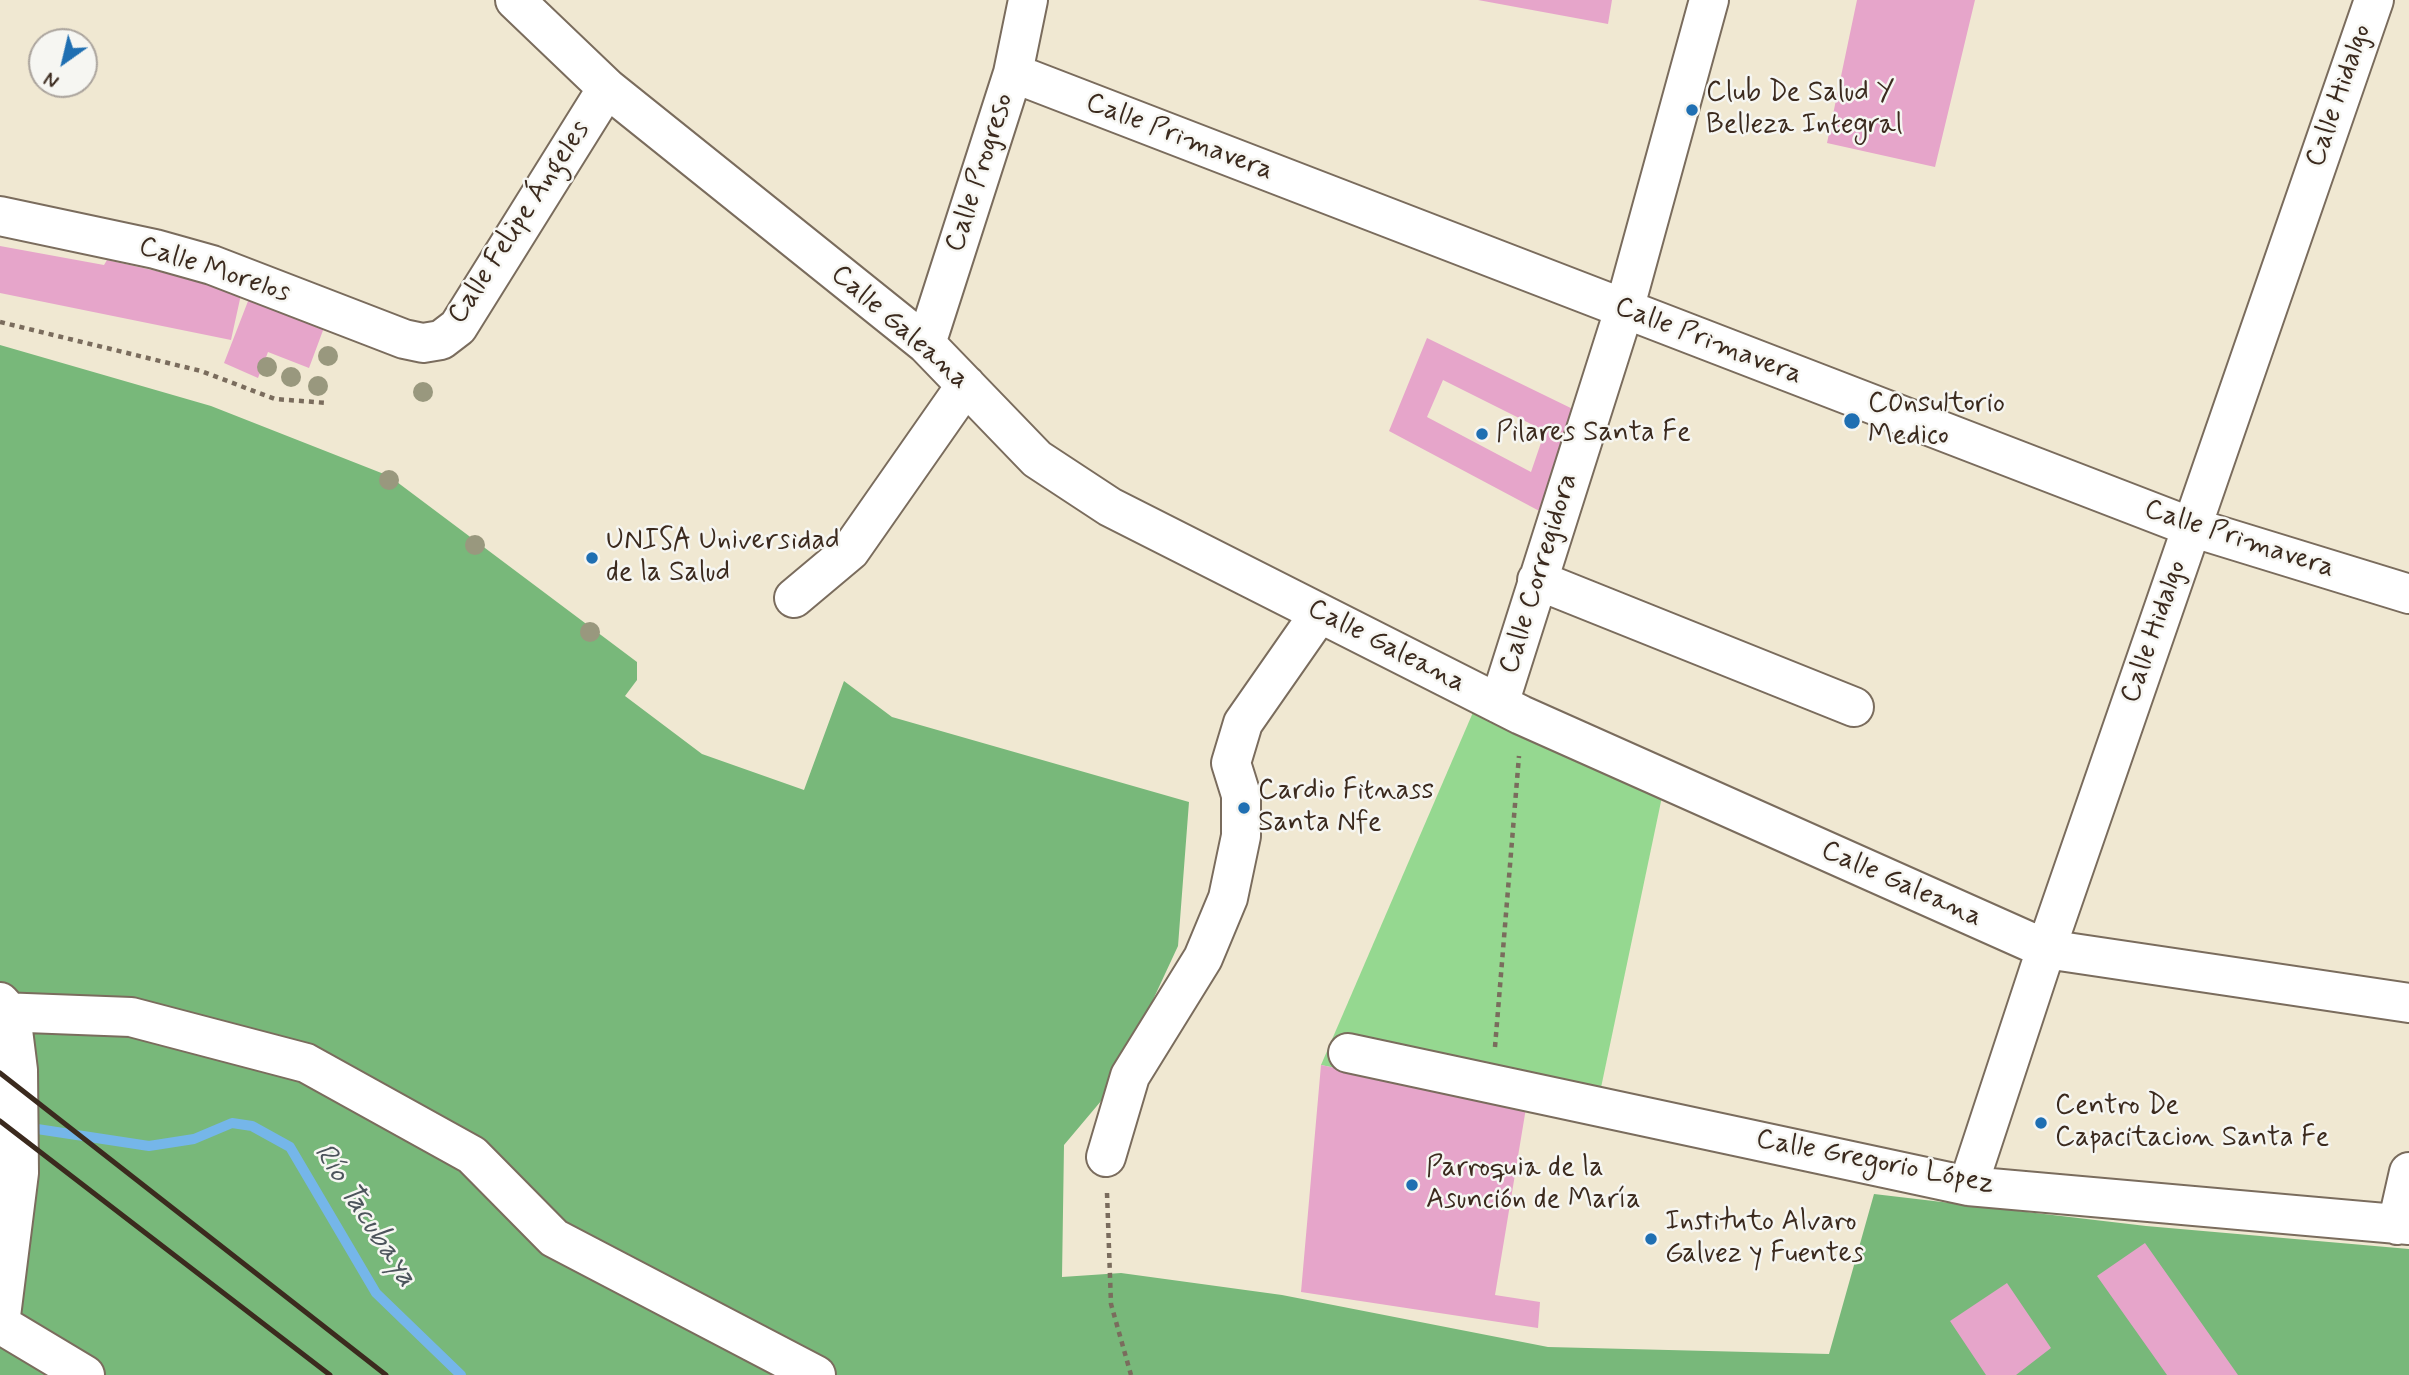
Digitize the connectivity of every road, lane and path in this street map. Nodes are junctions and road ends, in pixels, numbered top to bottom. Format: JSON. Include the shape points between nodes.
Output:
{"nodes":[{"id":1,"x":515,"y":0,"type":"edge"},
{"id":2,"x":1028,"y":0,"type":"edge"},
{"id":3,"x":1709,"y":0,"type":"edge"},
{"id":4,"x":2374,"y":0,"type":"edge"},
{"id":5,"x":1013,"y":73,"type":"junction"},
{"id":6,"x":607,"y":88,"type":"junction"},
{"id":7,"x":0,"y":216,"type":"edge"},
{"id":8,"x":1624,"y":310,"type":"junction"},
{"id":9,"x":0,"y":322,"type":"edge"},
{"id":10,"x":424,"y":343,"type":"joint"},
{"id":11,"x":926,"y":344,"type":"junction"},
{"id":12,"x":966,"y":385,"type":"junction"},
{"id":13,"x":327,"y":403,"type":"dead end"},
{"id":14,"x":2191,"y":527,"type":"junction"},
{"id":15,"x":1537,"y":580,"type":"junction"},
{"id":16,"x":2409,"y":594,"type":"edge"},
{"id":17,"x":794,"y":598,"type":"dead end"},
{"id":18,"x":1319,"y":614,"type":"junction"},
{"id":19,"x":1854,"y":707,"type":"dead end"},
{"id":20,"x":1510,"y":710,"type":"junction"},
{"id":21,"x":2046,"y":949,"type":"junction"},
{"id":22,"x":2409,"y":1003,"type":"edge"},
{"id":23,"x":4,"y":1009,"type":"edge"},
{"id":24,"x":1348,"y":1053,"type":"dead end"},
{"id":25,"x":1492,"y":1083,"type":"junction"},
{"id":26,"x":1106,"y":1157,"type":"joint"},
{"id":27,"x":2409,"y":1172,"type":"edge"},
{"id":28,"x":1968,"y":1186,"type":"junction"},
{"id":29,"x":2403,"y":1225,"type":"edge"},
{"id":30,"x":2,"y":1301,"type":"edge"},
{"id":31,"x":85,"y":1375,"type":"edge"},
{"id":32,"x":816,"y":1375,"type":"edge"},
{"id":33,"x":1131,"y":1375,"type":"edge"}],
"edges":[{"from":1,"to":6,"type":"street","name":"Calle Galeana"},
{"from":2,"to":5,"type":"street","name":"Calle Progreso"},
{"from":3,"to":8,"type":"street","name":"Calle Corregidora"},
{"from":4,"to":14,"type":"street","name":"Calle Hidalgo"},
{"from":5,"to":8,"type":"street","name":"Calle Primavera"},
{"from":5,"to":11,"type":"street","name":"Calle Progreso"},
{"from":6,"to":10,"type":"street","name":"Calle Felipe Ángeles","via":[[458,327],[442,340]]},
{"from":6,"to":11,"type":"street","name":"Calle Galeana"},
{"from":7,"to":10,"type":"street","name":"Calle Morelos","via":[[212,265]]},
{"from":8,"to":14,"type":"street","name":"Calle Primavera"},
{"from":8,"to":15,"type":"street","name":"Calle Corregidora"},
{"from":9,"to":13,"type":"path","via":[[201,371],[275,399]]},
{"from":11,"to":12,"type":"street","name":"Calle Galeana"},
{"from":12,"to":17,"type":"street","via":[[850,551]]},
{"from":12,"to":18,"type":"street","name":"Calle Galeana","via":[[1037,459],[1110,507]]},
{"from":14,"to":16,"type":"street","name":"Calle Primavera"},
{"from":14,"to":21,"type":"street","name":"Calle Hidalgo"},
{"from":15,"to":19,"type":"street"},
{"from":15,"to":20,"type":"street","name":"Calle Corregidora"},
{"from":18,"to":20,"type":"street","name":"Calle Galeana"},
{"from":18,"to":26,"type":"street","via":[[1243,723],[1231,764],[1241,795],[1241,836],[1227,898],[1203,958],[1130,1076]]},
{"from":20,"to":21,"type":"street","name":"Calle Galeana"},
{"from":20,"to":25,"type":"path"},
{"from":21,"to":22,"type":"street","name":"Calle Galeana"},
{"from":21,"to":28,"type":"street","name":"Calle Hidalgo"},
{"from":23,"to":30,"type":"street","via":[[18,1070],[19,1173]]},
{"from":23,"to":32,"type":"street","via":[[131,1017],[306,1063],[471,1155],[554,1238]]},
{"from":24,"to":25,"type":"street","name":"Calle Gregorio López"},
{"from":25,"to":28,"type":"street","name":"Calle Gregorio López"},
{"from":26,"to":33,"type":"path","via":[[1111,1304]]},
{"from":27,"to":29,"type":"street"},
{"from":28,"to":29,"type":"street","name":"Calle Gregorio López"},
{"from":30,"to":31,"type":"street","via":[[0,1325]]}]}
